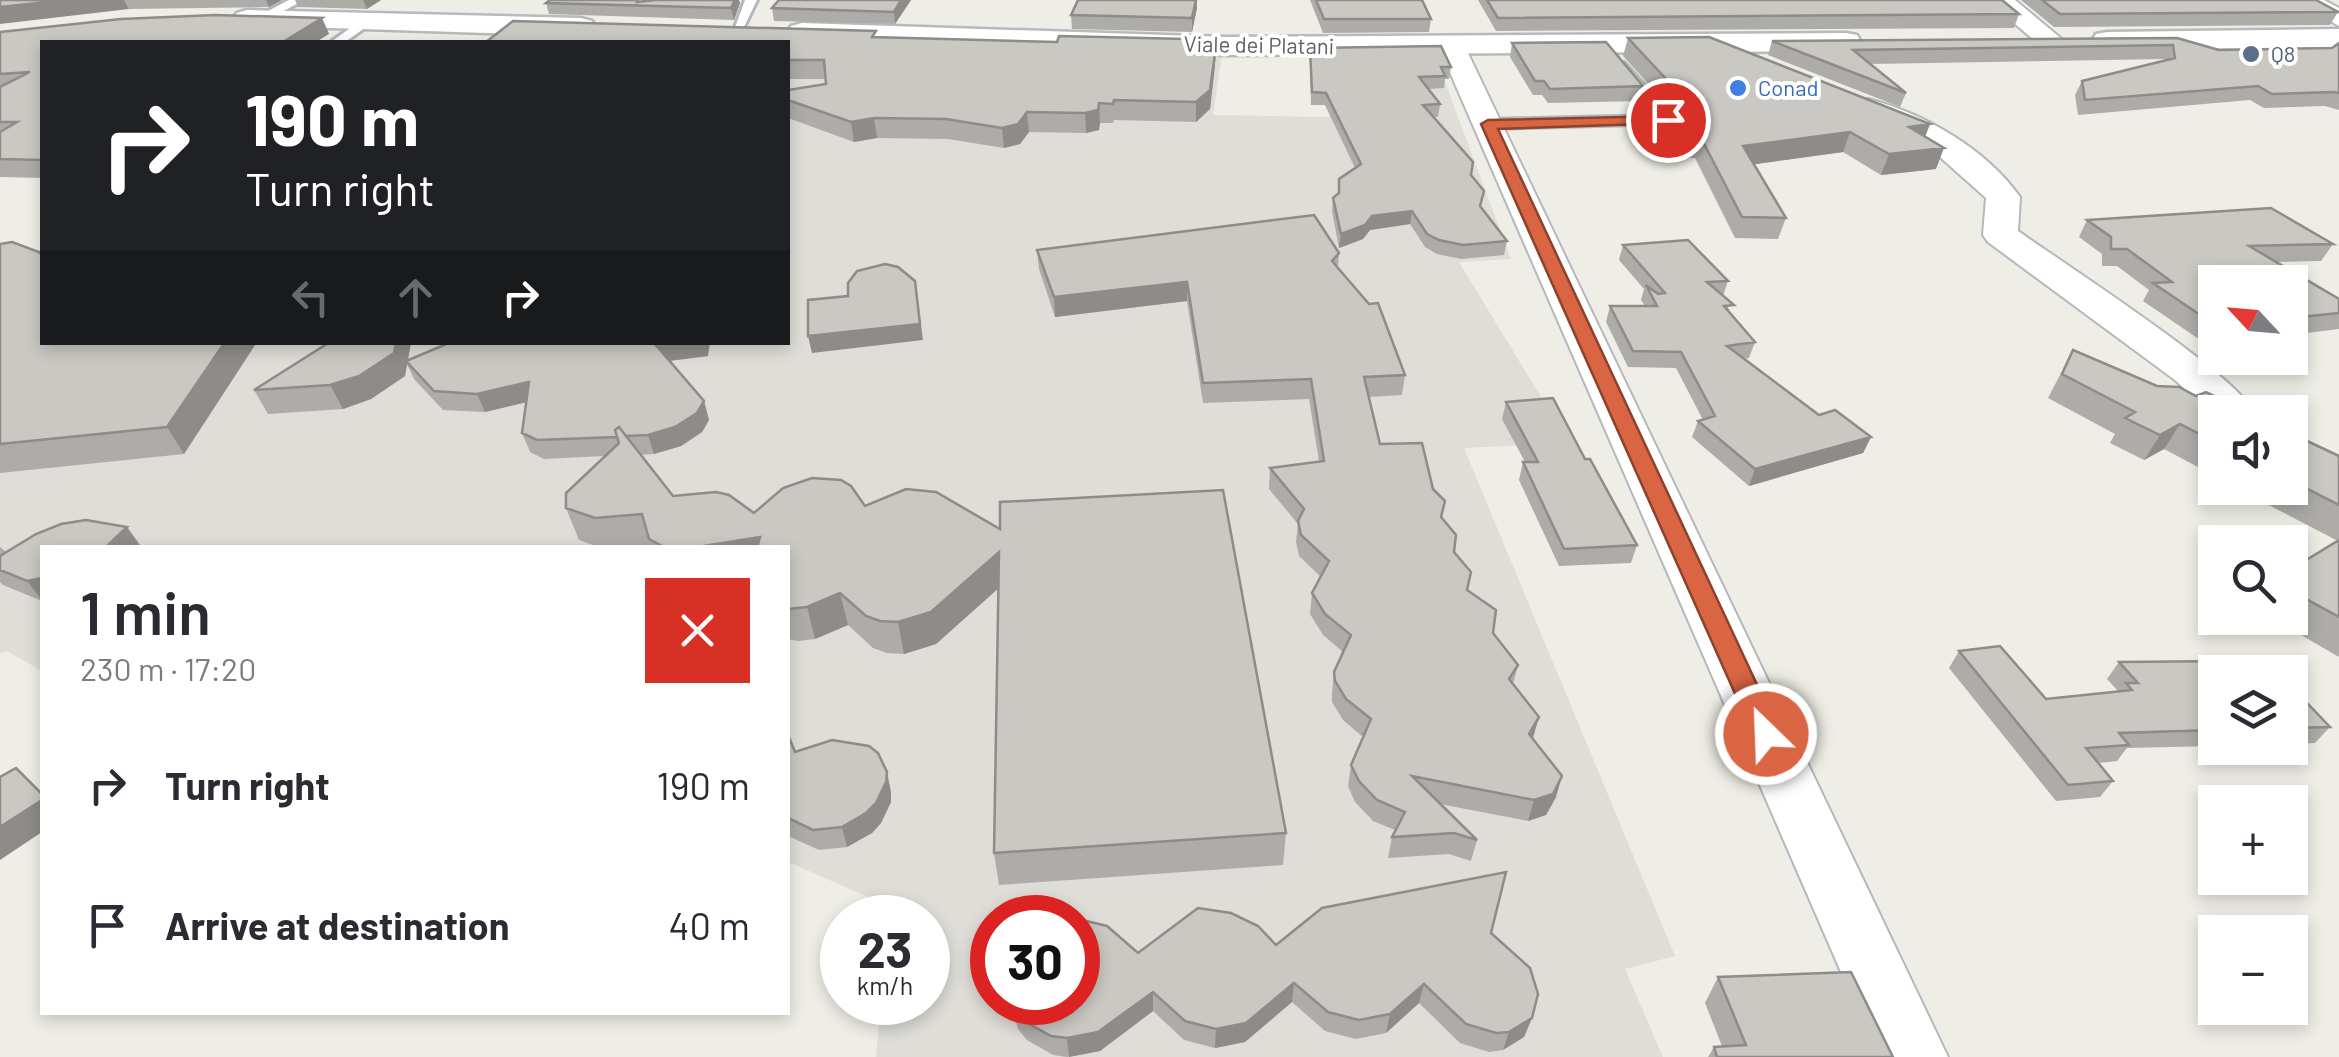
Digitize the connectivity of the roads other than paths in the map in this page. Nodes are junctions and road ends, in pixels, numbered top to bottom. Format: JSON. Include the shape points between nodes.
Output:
{"nodes":[{"id":1,"x":298,"y":0,"type":"edge"},
{"id":2,"x":751,"y":0,"type":"edge"},
{"id":3,"x":1999,"y":0,"type":"edge"},
{"id":4,"x":2305,"y":0,"type":"edge"},
{"id":5,"x":223,"y":18,"type":"edge"},
{"id":6,"x":259,"y":19,"type":"junction"},
{"id":7,"x":367,"y":22,"type":"junction"},
{"id":8,"x":620,"y":28,"type":"edge"},
{"id":9,"x":698,"y":30,"type":"edge"},
{"id":10,"x":737,"y":30,"type":"junction"},
{"id":11,"x":1709,"y":33,"type":"junction"},
{"id":12,"x":2331,"y":37,"type":"edge"},
{"id":13,"x":340,"y":40,"type":"edge"},
{"id":14,"x":2050,"y":40,"type":"junction"},
{"id":15,"x":2012,"y":41,"type":"edge"},
{"id":16,"x":2152,"y":41,"type":"junction"},
{"id":17,"x":1878,"y":42,"type":"edge"},
{"id":18,"x":1605,"y":45,"type":"junction"},
{"id":19,"x":1452,"y":47,"type":"junction"},
{"id":20,"x":2211,"y":56,"type":"edge"},
{"id":21,"x":1782,"y":73,"type":"edge"},
{"id":22,"x":1837,"y":95,"type":"edge"},
{"id":23,"x":1488,"y":124,"type":"junction"},
{"id":24,"x":2215,"y":395,"type":"edge"},
{"id":25,"x":1913,"y":1057,"type":"edge"}],
"edges":[{"from":1,"to":6,"type":"lane"},
{"from":2,"to":10,"type":"lane"},
{"from":3,"to":14,"type":"street"},
{"from":4,"to":12,"type":"street"},
{"from":5,"to":6,"type":"street"},
{"from":6,"to":7,"type":"street"},
{"from":7,"to":8,"type":"street"},
{"from":7,"to":13,"type":"lane"},
{"from":9,"to":10,"type":"street","name":"Viale dei Platani"},
{"from":10,"to":19,"type":"street","name":"Viale dei Platani"},
{"from":11,"to":17,"type":"street","name":"Viale dei Platani"},
{"from":11,"to":18,"type":"street","name":"Viale dei Platani"},
{"from":11,"to":21,"type":"street"},
{"from":12,"to":16,"type":"street"},
{"from":14,"to":15,"type":"street"},
{"from":14,"to":16,"type":"street"},
{"from":16,"to":20,"type":"lane"},
{"from":18,"to":19,"type":"street","name":"Viale dei Platani"},
{"from":18,"to":23,"type":"lane","via":[[1668,120]]},
{"from":19,"to":23,"type":"street"},
{"from":22,"to":24,"type":"street","via":[[1934,135],[1969,161],[2003,197],[2000,235]]},
{"from":23,"to":25,"type":"street"}]}
